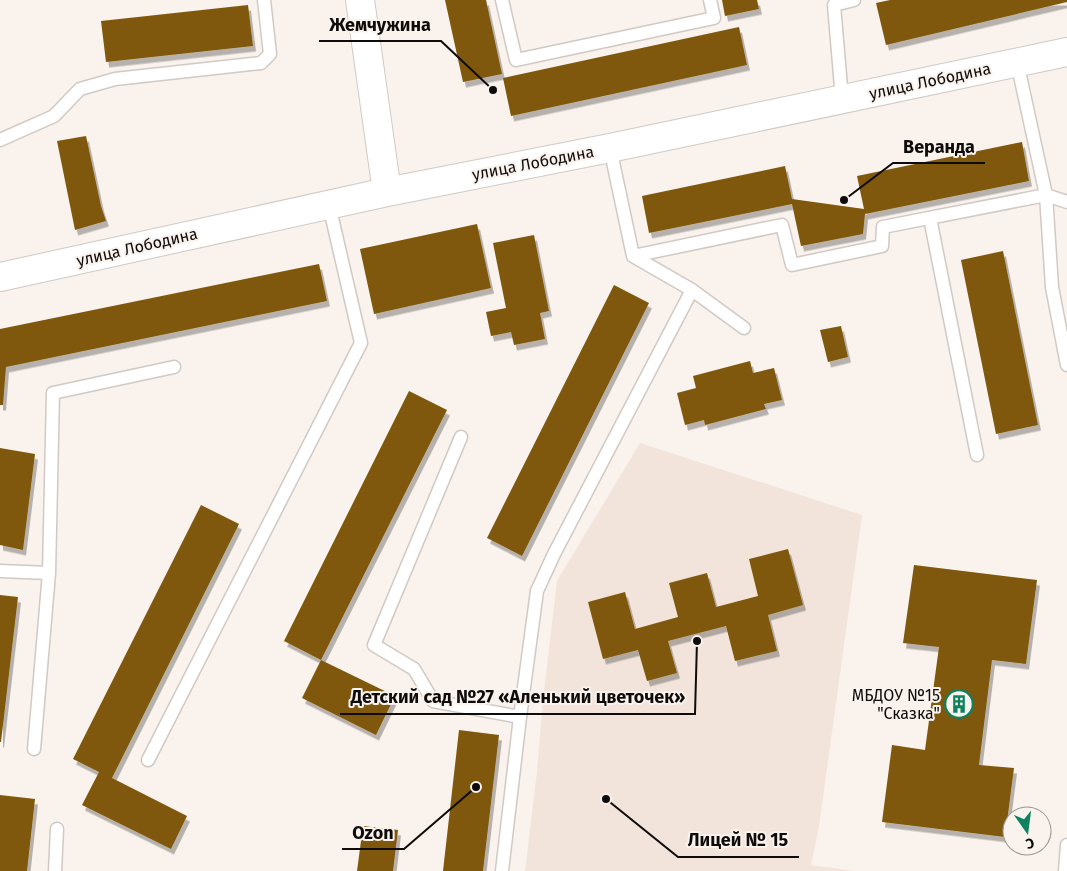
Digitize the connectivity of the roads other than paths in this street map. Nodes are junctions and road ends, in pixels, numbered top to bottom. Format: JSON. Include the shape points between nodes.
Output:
{"nodes":[{"id":1,"x":264,"y":0,"type":"edge"},
{"id":2,"x":360,"y":0,"type":"edge"},
{"id":3,"x":502,"y":0,"type":"edge"},
{"id":4,"x":710,"y":0,"type":"edge"},
{"id":5,"x":854,"y":0,"type":"edge"},
{"id":6,"x":1067,"y":52,"type":"edge"},
{"id":7,"x":1017,"y":62,"type":"junction"},
{"id":8,"x":842,"y":99,"type":"junction"},
{"id":9,"x":0,"y":140,"type":"edge"},
{"id":10,"x":610,"y":148,"type":"junction"},
{"id":11,"x":388,"y":192,"type":"junction"},
{"id":12,"x":1046,"y":195,"type":"junction"},
{"id":13,"x":1067,"y":202,"type":"edge"},
{"id":14,"x":329,"y":205,"type":"junction"},
{"id":15,"x":930,"y":218,"type":"junction"},
{"id":16,"x":633,"y":256,"type":"junction"},
{"id":17,"x":0,"y":277,"type":"edge"},
{"id":18,"x":692,"y":290,"type":"junction"},
{"id":19,"x":744,"y":328,"type":"dead end"},
{"id":20,"x":1067,"y":365,"type":"edge"},
{"id":21,"x":174,"y":366,"type":"dead end"},
{"id":22,"x":460,"y":437,"type":"dead end"},
{"id":23,"x":977,"y":455,"type":"dead end"},
{"id":24,"x":0,"y":571,"type":"edge"},
{"id":25,"x":49,"y":573,"type":"junction"},
{"id":26,"x":520,"y":717,"type":"junction"},
{"id":27,"x":34,"y":749,"type":"dead end"},
{"id":28,"x":148,"y":760,"type":"dead end"},
{"id":29,"x":57,"y":829,"type":"dead end"},
{"id":30,"x":1067,"y":844,"type":"edge"},
{"id":31,"x":55,"y":871,"type":"edge"},
{"id":32,"x":502,"y":871,"type":"edge"},
{"id":33,"x":1065,"y":871,"type":"edge"}],
"edges":[{"from":1,"to":9,"type":"lane","via":[[270,54],[261,63],[115,79],[80,89],[54,116]]},
{"from":2,"to":11,"type":"street"},
{"from":3,"to":4,"type":"lane","via":[[516,60],[714,18]]},
{"from":5,"to":8,"type":"lane","via":[[834,5]]},
{"from":6,"to":7,"type":"street","name":"улица Лободина"},
{"from":7,"to":8,"type":"street","name":"улица Лободина"},
{"from":7,"to":12,"type":"lane"},
{"from":8,"to":10,"type":"street","name":"улица Лободина"},
{"from":10,"to":11,"type":"street","name":"улица Лободина"},
{"from":10,"to":16,"type":"lane"},
{"from":11,"to":14,"type":"street","name":"улица Лободина"},
{"from":12,"to":13,"type":"lane"},
{"from":12,"to":15,"type":"lane"},
{"from":12,"to":20,"type":"lane","via":[[1052,287]]},
{"from":14,"to":17,"type":"street","name":"улица Лободина"},
{"from":14,"to":28,"type":"lane","via":[[361,343]]},
{"from":15,"to":16,"type":"lane","via":[[883,227],[882,246],[792,265],[782,224]]},
{"from":15,"to":23,"type":"lane"},
{"from":16,"to":18,"type":"lane"},
{"from":18,"to":19,"type":"lane"},
{"from":18,"to":26,"type":"lane","via":[[537,591]]},
{"from":21,"to":25,"type":"lane","via":[[53,393]]},
{"from":22,"to":26,"type":"lane","via":[[374,645],[414,669],[433,701]]},
{"from":24,"to":25,"type":"lane"},
{"from":25,"to":27,"type":"lane"},
{"from":26,"to":32,"type":"lane"},
{"from":29,"to":31,"type":"lane"},
{"from":30,"to":33,"type":"lane"}]}
